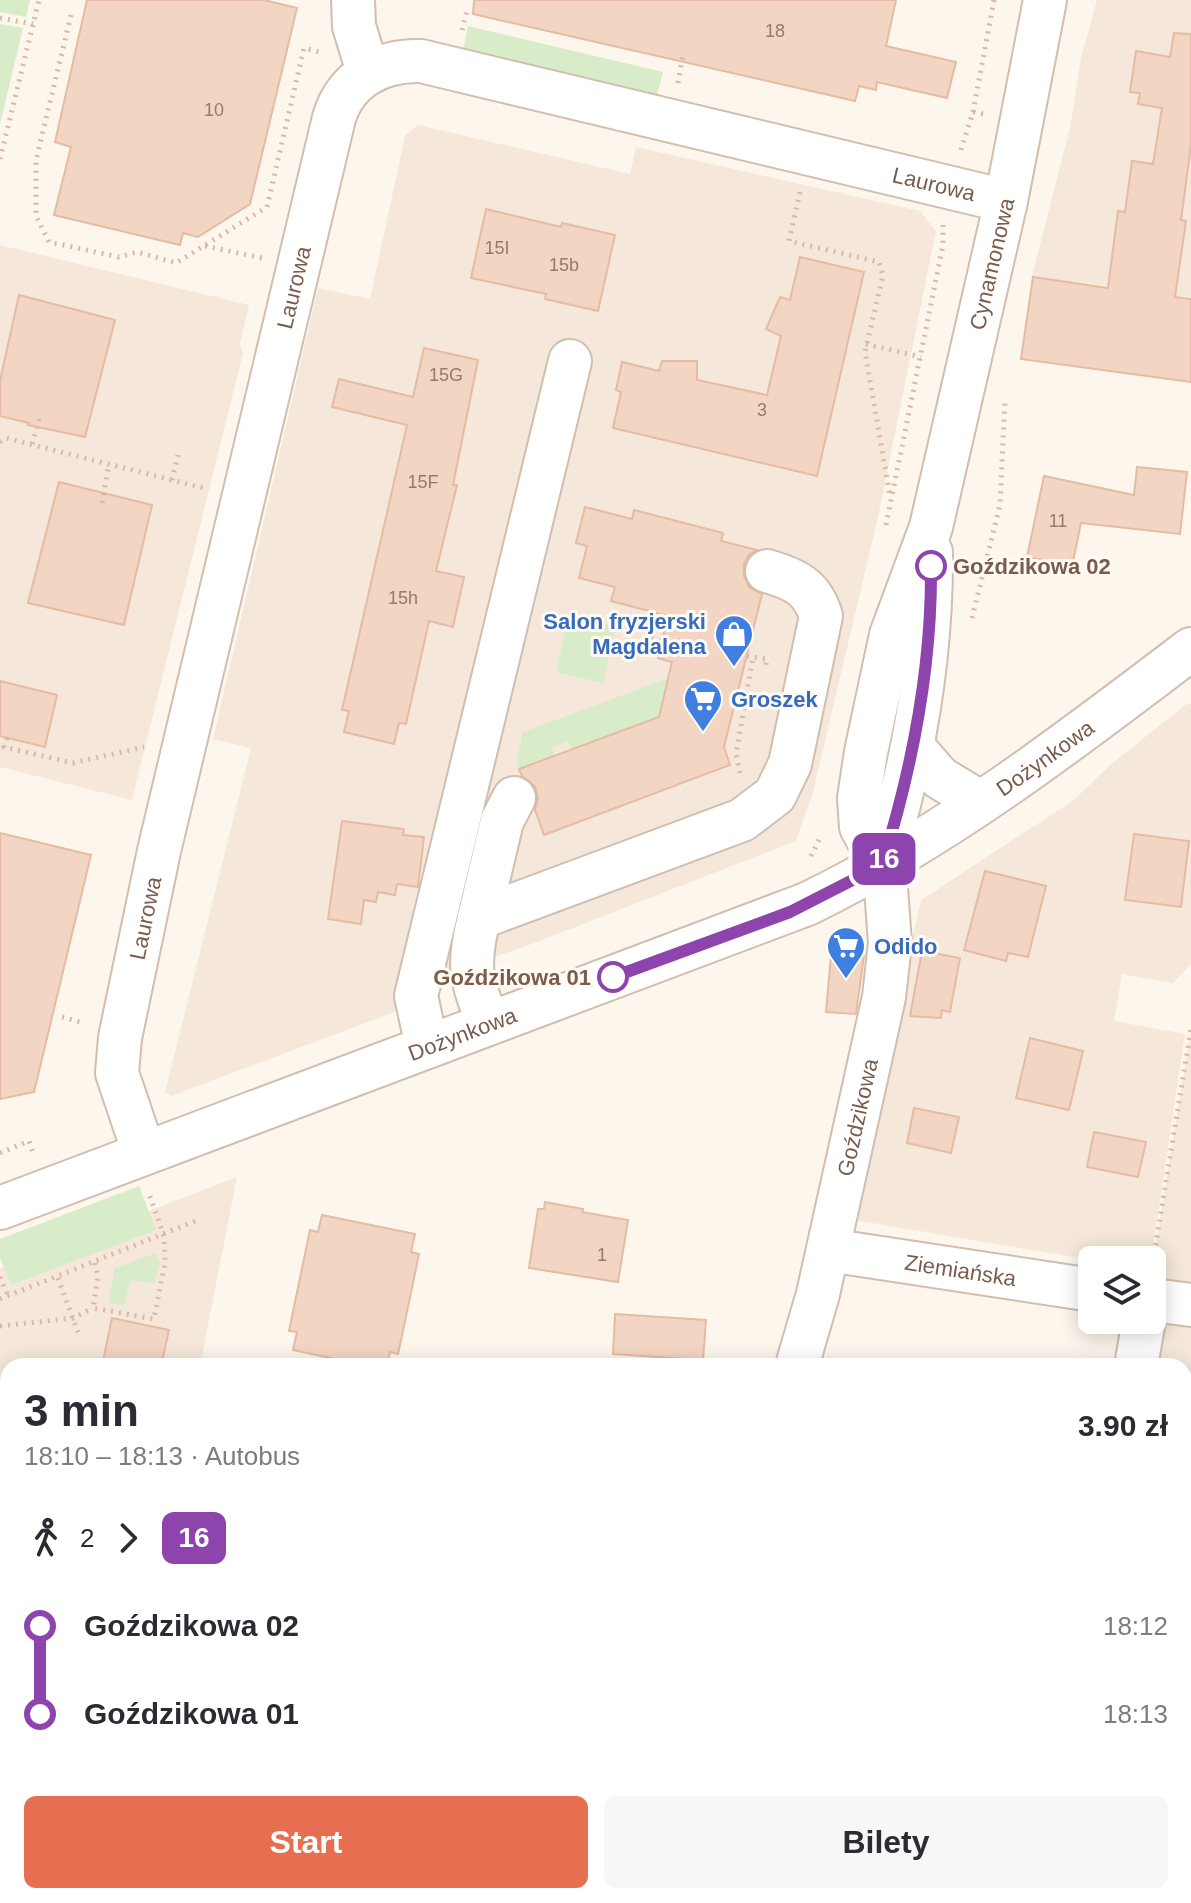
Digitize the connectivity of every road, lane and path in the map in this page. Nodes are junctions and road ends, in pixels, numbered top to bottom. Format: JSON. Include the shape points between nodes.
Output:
{"nodes":[{"id":1,"x":39,"y":0,"type":"edge"},
{"id":2,"x":353,"y":0,"type":"edge"},
{"id":3,"x":994,"y":0,"type":"edge"},
{"id":4,"x":1045,"y":0,"type":"edge"},
{"id":5,"x":71,"y":15,"type":"dead end"},
{"id":6,"x":0,"y":18,"type":"edge"},
{"id":7,"x":33,"y":24,"type":"junction"},
{"id":8,"x":329,"y":54,"type":"dead end"},
{"id":9,"x":368,"y":72,"type":"junction"},
{"id":10,"x":973,"y":112,"type":"dead end"},
{"id":11,"x":0,"y":159,"type":"edge"},
{"id":12,"x":803,"y":179,"type":"dead end"},
{"id":13,"x":1006,"y":201,"type":"junction"},
{"id":14,"x":937,"y":215,"type":"dead end"},
{"id":15,"x":203,"y":246,"type":"junction"},
{"id":16,"x":269,"y":259,"type":"dead end"},
{"id":17,"x":866,"y":344,"type":"junction"},
{"id":18,"x":921,"y":357,"type":"junction"},
{"id":19,"x":570,"y":361,"type":"dead end"},
{"id":20,"x":1005,"y":391,"type":"dead end"},
{"id":21,"x":40,"y":417,"type":"dead end"},
{"id":22,"x":0,"y":442,"type":"edge"},
{"id":23,"x":32,"y":444,"type":"junction"},
{"id":24,"x":178,"y":455,"type":"dead end"},
{"id":25,"x":109,"y":464,"type":"junction"},
{"id":26,"x":172,"y":480,"type":"junction"},
{"id":27,"x":211,"y":490,"type":"dead end"},
{"id":28,"x":891,"y":501,"type":"junction"},
{"id":29,"x":102,"y":503,"type":"dead end"},
{"id":30,"x":931,"y":527,"type":"junction"},
{"id":31,"x":884,"y":532,"type":"dead end"},
{"id":32,"x":767,"y":571,"type":"dead end"},
{"id":33,"x":970,"y":623,"type":"dead end"},
{"id":34,"x":652,"y":636,"type":"dead end"},
{"id":35,"x":662,"y":641,"type":"dead end"},
{"id":36,"x":1191,"y":649,"type":"edge"},
{"id":37,"x":764,"y":675,"type":"dead end"},
{"id":38,"x":7,"y":738,"type":"dead end"},
{"id":39,"x":913,"y":747,"type":"junction"},
{"id":40,"x":155,"y":750,"type":"dead end"},
{"id":41,"x":745,"y":775,"type":"dead end"},
{"id":42,"x":514,"y":798,"type":"dead end"},
{"id":43,"x":980,"y":802,"type":"junction"},
{"id":44,"x":825,"y":828,"type":"dead end"},
{"id":45,"x":809,"y":861,"type":"dead end"},
{"id":46,"x":882,"y":865,"type":"junction"},
{"id":47,"x":479,"y":918,"type":"junction"},
{"id":48,"x":489,"y":1022,"type":"junction"},
{"id":49,"x":1191,"y":1029,"type":"edge"},
{"id":50,"x":430,"y":1045,"type":"junction"},
{"id":51,"x":0,"y":1153,"type":"edge"},
{"id":52,"x":34,"y":1155,"type":"dead end"},
{"id":53,"x":146,"y":1173,"type":"junction"},
{"id":54,"x":0,"y":1208,"type":"edge"},
{"id":55,"x":198,"y":1220,"type":"dead end"},
{"id":56,"x":164,"y":1236,"type":"junction"},
{"id":57,"x":1156,"y":1246,"type":"edge"},
{"id":58,"x":828,"y":1250,"type":"junction"},
{"id":59,"x":95,"y":1263,"type":"junction"},
{"id":60,"x":0,"y":1277,"type":"edge"},
{"id":61,"x":58,"y":1278,"type":"junction"},
{"id":62,"x":1078,"y":1288,"type":"edge"},
{"id":63,"x":8,"y":1296,"type":"junction"},
{"id":64,"x":0,"y":1299,"type":"edge"},
{"id":65,"x":1166,"y":1302,"type":"edge"},
{"id":66,"x":1191,"y":1305,"type":"edge"},
{"id":67,"x":93,"y":1308,"type":"junction"},
{"id":68,"x":73,"y":1318,"type":"junction"},
{"id":69,"x":0,"y":1326,"type":"edge"},
{"id":70,"x":1142,"y":1334,"type":"edge"},
{"id":71,"x":80,"y":1338,"type":"dead end"},
{"id":72,"x":799,"y":1358,"type":"edge"},
{"id":73,"x":1137,"y":1358,"type":"edge"}],
"edges":[{"from":1,"to":7,"type":"path"},
{"from":2,"to":9,"type":"street","via":[[354,26]]},
{"from":3,"to":10,"type":"path"},
{"from":4,"to":13,"type":"street","name":"Cynamonowa"},
{"from":5,"to":15,"type":"path","via":[[36,160],[36,216],[49,242],[119,257],[137,252],[176,263]]},
{"from":6,"to":7,"type":"path"},
{"from":7,"to":11,"type":"path"},
{"from":8,"to":15,"type":"path","via":[[302,47],[267,207]]},
{"from":9,"to":13,"type":"street","name":"Laurowa","via":[[398,60],[421,61]]},
{"from":9,"to":53,"type":"street","name":"Laurowa","via":[[347,91],[334,118],[132,976],[117,1073]]},
{"from":12,"to":17,"type":"path","via":[[789,241],[879,262],[883,276]]},
{"from":13,"to":30,"type":"street","name":"Cynamonowa"},
{"from":14,"to":18,"type":"path","via":[[943,221],[943,245]]},
{"from":15,"to":16,"type":"path"},
{"from":17,"to":18,"type":"path"},
{"from":17,"to":28,"type":"path"},
{"from":18,"to":28,"type":"path"},
{"from":19,"to":50,"type":"street","via":[[416,996]]},
{"from":20,"to":33,"type":"path","via":[[1000,505]]},
{"from":21,"to":23,"type":"path"},
{"from":22,"to":23,"type":"path","via":[[6,438]]},
{"from":23,"to":25,"type":"path"},
{"from":24,"to":26,"type":"path"},
{"from":25,"to":26,"type":"path"},
{"from":25,"to":29,"type":"path"},
{"from":26,"to":27,"type":"path"},
{"from":28,"to":31,"type":"path"},
{"from":30,"to":39,"type":"street","name":"Cynamonowa","via":[[932,608]]},
{"from":30,"to":46,"type":"street","name":"Cynamonowa","via":[[891,635],[859,798],[861,827]]},
{"from":32,"to":47,"type":"street","via":[[787,577],[816,598],[821,616],[790,764],[775,795],[742,820]]},
{"from":34,"to":35,"type":"path"},
{"from":36,"to":43,"type":"street","name":"Dożynkowa"},
{"from":37,"to":41,"type":"path","via":[[767,659],[750,656],[736,754]]},
{"from":38,"to":40,"type":"path","via":[[4,747],[73,763],[141,747]]},
{"from":39,"to":43,"type":"street","via":[[940,778]]},
{"from":39,"to":46,"type":"street","name":"Cynamonowa"},
{"from":42,"to":47,"type":"street","via":[[502,821]]},
{"from":43,"to":46,"type":"street","name":"Dożynkowa"},
{"from":44,"to":45,"type":"path"},
{"from":46,"to":48,"type":"street","name":"Dożynkowa","via":[[790,912]]},
{"from":46,"to":58,"type":"street","name":"Goździkowa","via":[[890,943],[884,997]]},
{"from":47,"to":48,"type":"street","via":[[470,970]]},
{"from":48,"to":50,"type":"street","name":"Dożynkowa"},
{"from":49,"to":57,"type":"path"},
{"from":50,"to":53,"type":"street","name":"Dożynkowa"},
{"from":51,"to":52,"type":"path","via":[[29,1141]]},
{"from":53,"to":54,"type":"street","name":"Dożynkowa"},
{"from":53,"to":56,"type":"path"},
{"from":55,"to":56,"type":"path"},
{"from":56,"to":59,"type":"path"},
{"from":56,"to":67,"type":"path","via":[[165,1263],[154,1319]]},
{"from":58,"to":62,"type":"street","name":"Ziemiańska"},
{"from":58,"to":72,"type":"street","name":"Goździkowa"},
{"from":59,"to":61,"type":"path"},
{"from":59,"to":67,"type":"path"},
{"from":60,"to":63,"type":"path"},
{"from":61,"to":63,"type":"path"},
{"from":61,"to":68,"type":"path"},
{"from":63,"to":64,"type":"path"},
{"from":65,"to":66,"type":"street"},
{"from":67,"to":68,"type":"path"},
{"from":68,"to":69,"type":"path"},
{"from":68,"to":71,"type":"path"},
{"from":70,"to":73,"type":"street"}]}
